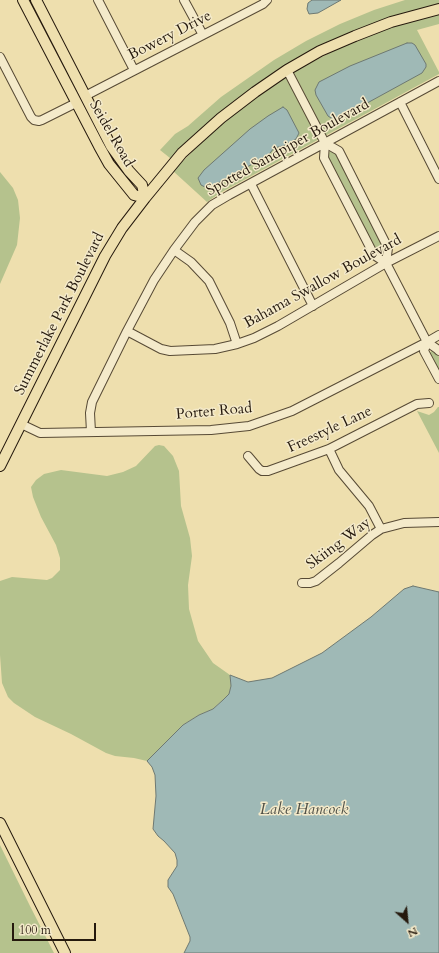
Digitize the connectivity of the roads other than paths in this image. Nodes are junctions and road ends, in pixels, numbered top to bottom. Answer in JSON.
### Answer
{"nodes":[{"id":1,"x":23,"y":0,"type":"edge"},
{"id":2,"x":36,"y":0,"type":"edge"},
{"id":3,"x":98,"y":0,"type":"edge"},
{"id":4,"x":184,"y":0,"type":"edge"},
{"id":5,"x":266,"y":0,"type":"edge"},
{"id":6,"x":439,"y":9,"type":"edge"},
{"id":7,"x":202,"y":35,"type":"junction"},
{"id":8,"x":0,"y":57,"type":"edge"},
{"id":9,"x":134,"y":70,"type":"junction"},
{"id":10,"x":287,"y":70,"type":"junction"},
{"id":11,"x":439,"y":81,"type":"edge"},
{"id":12,"x":85,"y":96,"type":"junction"},
{"id":13,"x":76,"y":102,"type":"junction"},
{"id":14,"x":400,"y":102,"type":"junction"},
{"id":15,"x":325,"y":144,"type":"junction"},
{"id":16,"x":439,"y":179,"type":"edge"},
{"id":17,"x":251,"y":184,"type":"junction"},
{"id":18,"x":145,"y":198,"type":"junction"},
{"id":19,"x":439,"y":236,"type":"edge"},
{"id":20,"x":174,"y":250,"type":"junction"},
{"id":21,"x":386,"y":263,"type":"junction"},
{"id":22,"x":313,"y":306,"type":"junction"},
{"id":23,"x":127,"y":332,"type":"junction"},
{"id":24,"x":439,"y":335,"type":"edge"},
{"id":25,"x":427,"y":342,"type":"junction"},
{"id":26,"x":237,"y":344,"type":"junction"},
{"id":27,"x":439,"y":351,"type":"edge"},
{"id":28,"x":439,"y":378,"type":"edge"},
{"id":29,"x":429,"y":403,"type":"dead end"},
{"id":30,"x":20,"y":424,"type":"junction"},
{"id":31,"x":91,"y":432,"type":"junction"},
{"id":32,"x":330,"y":449,"type":"junction"},
{"id":33,"x":248,"y":456,"type":"dead end"},
{"id":34,"x":0,"y":466,"type":"edge"},
{"id":35,"x":439,"y":522,"type":"edge"},
{"id":36,"x":381,"y":529,"type":"junction"},
{"id":37,"x":302,"y":583,"type":"dead end"},
{"id":38,"x":0,"y":823,"type":"edge"},
{"id":39,"x":64,"y":953,"type":"edge"}],
"edges":[{"from":1,"to":13,"type":"main road","name":"Seidel Road"},
{"from":2,"to":12,"type":"main road","name":"Seidel Road"},
{"from":3,"to":9,"type":"street"},
{"from":4,"to":7,"type":"street"},
{"from":5,"to":7,"type":"street","name":"Bowery Drive"},
{"from":6,"to":10,"type":"main road","name":"Summerlake Park Boulevard"},
{"from":7,"to":9,"type":"street","name":"Bowery Drive"},
{"from":8,"to":13,"type":"street"},
{"from":9,"to":12,"type":"street","name":"Bowery Drive"},
{"from":10,"to":15,"type":"street"},
{"from":10,"to":18,"type":"main road","name":"Summerlake Park Boulevard"},
{"from":11,"to":14,"type":"street","name":"Spotted Sandpiper Boulevard"},
{"from":12,"to":18,"type":"main road","name":"Seidel Road"},
{"from":13,"to":18,"type":"main road","name":"Seidel Road"},
{"from":14,"to":15,"type":"street","name":"Spotted Sandpiper Boulevard"},
{"from":14,"to":16,"type":"street"},
{"from":15,"to":17,"type":"street","name":"Spotted Sandpiper Boulevard"},
{"from":15,"to":21,"type":"street"},
{"from":15,"to":21,"type":"street"},
{"from":17,"to":20,"type":"street","name":"Spotted Sandpiper Boulevard"},
{"from":17,"to":22,"type":"street"},
{"from":18,"to":30,"type":"main road","name":"Summerlake Park Boulevard"},
{"from":19,"to":21,"type":"street","name":"Bahama Swallow Boulevard"},
{"from":20,"to":23,"type":"street","name":"Spotted Sandpiper Boulevard"},
{"from":20,"to":26,"type":"street"},
{"from":21,"to":22,"type":"street","name":"Bahama Swallow Boulevard"},
{"from":21,"to":25,"type":"street"},
{"from":22,"to":26,"type":"street","name":"Bahama Swallow Boulevard"},
{"from":23,"to":26,"type":"street","name":"Bahama Swallow Boulevard"},
{"from":23,"to":31,"type":"street","name":"Spotted Sandpiper Boulevard"},
{"from":24,"to":25,"type":"street","name":"Porter Road"},
{"from":25,"to":27,"type":"street"},
{"from":25,"to":28,"type":"street"},
{"from":25,"to":31,"type":"street","name":"Porter Road"},
{"from":29,"to":32,"type":"street","name":"Freestyle Lane"},
{"from":30,"to":31,"type":"street","name":"Porter Road"},
{"from":30,"to":34,"type":"main road","name":"Summerlake Park Boulevard"},
{"from":32,"to":33,"type":"street","name":"Freestyle Lane"},
{"from":32,"to":36,"type":"street"},
{"from":35,"to":36,"type":"street","name":"Skiing Way"},
{"from":36,"to":37,"type":"street","name":"Skiing Way"},
{"from":38,"to":39,"type":"main road"}]}
